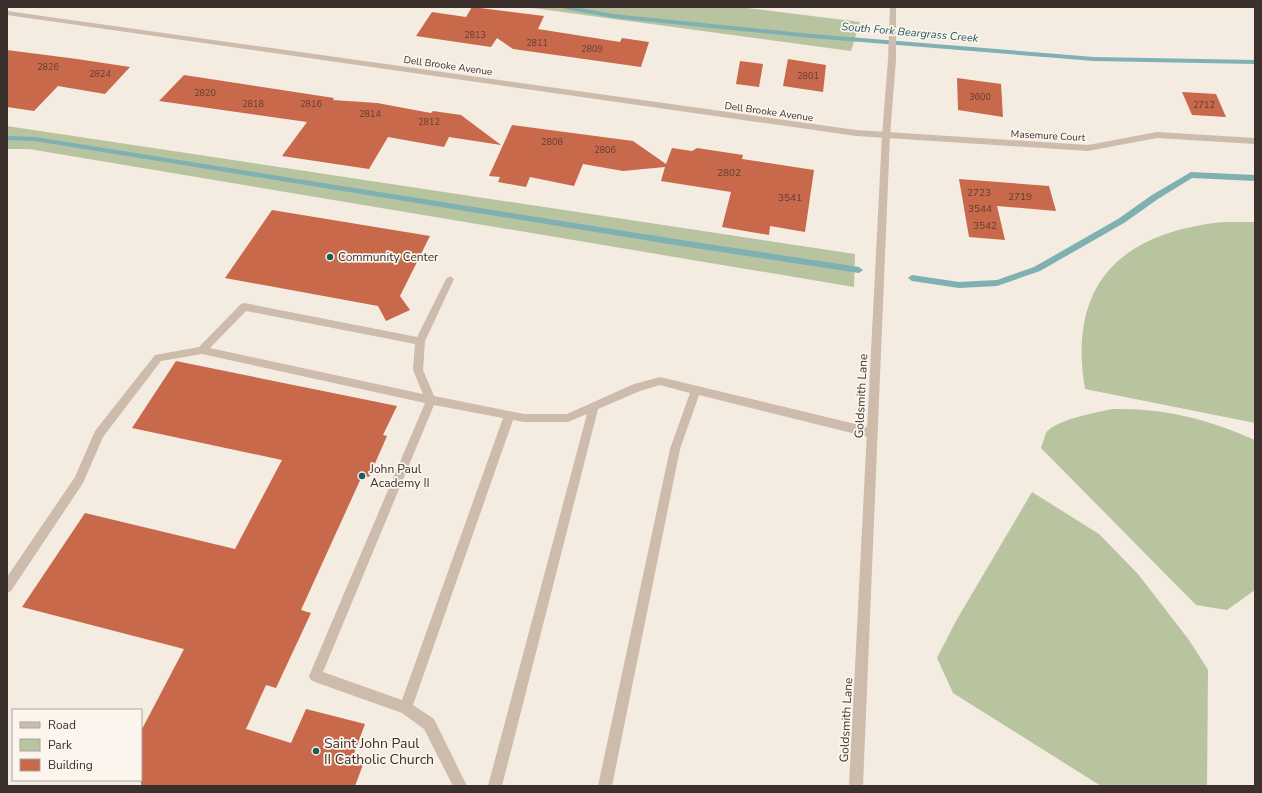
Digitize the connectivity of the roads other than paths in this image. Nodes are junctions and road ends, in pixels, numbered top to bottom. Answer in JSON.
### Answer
{"nodes":[{"id":1,"x":893,"y":7,"type":"edge"},
{"id":2,"x":7,"y":13,"type":"edge"},
{"id":3,"x":886,"y":135,"type":"junction"},
{"id":4,"x":1255,"y":141,"type":"edge"},
{"id":5,"x":450,"y":279,"type":"dead end"},
{"id":6,"x":420,"y":340,"type":"junction"},
{"id":7,"x":202,"y":350,"type":"junction"},
{"id":8,"x":696,"y":390,"type":"junction"},
{"id":9,"x":431,"y":400,"type":"junction"},
{"id":10,"x":594,"y":406,"type":"junction"},
{"id":11,"x":509,"y":416,"type":"junction"},
{"id":12,"x":872,"y":433,"type":"junction"},
{"id":13,"x":7,"y":587,"type":"edge"},
{"id":14,"x":406,"y":708,"type":"junction"},
{"id":15,"x":460,"y":786,"type":"edge"},
{"id":16,"x":495,"y":786,"type":"edge"},
{"id":17,"x":605,"y":786,"type":"edge"},
{"id":18,"x":856,"y":786,"type":"edge"}],
"edges":[{"from":1,"to":3,"type":"street","name":"Goldsmith Lane"},
{"from":2,"to":3,"type":"street","name":"Dell Brooke Avenue"},
{"from":3,"to":4,"type":"street","name":"Masemure Court"},
{"from":3,"to":12,"type":"street","name":"Goldsmith Lane"},
{"from":5,"to":6,"type":"street"},
{"from":6,"to":7,"type":"street"},
{"from":6,"to":9,"type":"street"},
{"from":7,"to":9,"type":"street"},
{"from":7,"to":13,"type":"street"},
{"from":8,"to":10,"type":"street"},
{"from":8,"to":12,"type":"street"},
{"from":8,"to":17,"type":"street"},
{"from":9,"to":11,"type":"street"},
{"from":9,"to":14,"type":"street"},
{"from":10,"to":11,"type":"street"},
{"from":10,"to":16,"type":"street"},
{"from":11,"to":14,"type":"street"},
{"from":12,"to":18,"type":"street","name":"Goldsmith Lane"},
{"from":14,"to":15,"type":"street"}]}
